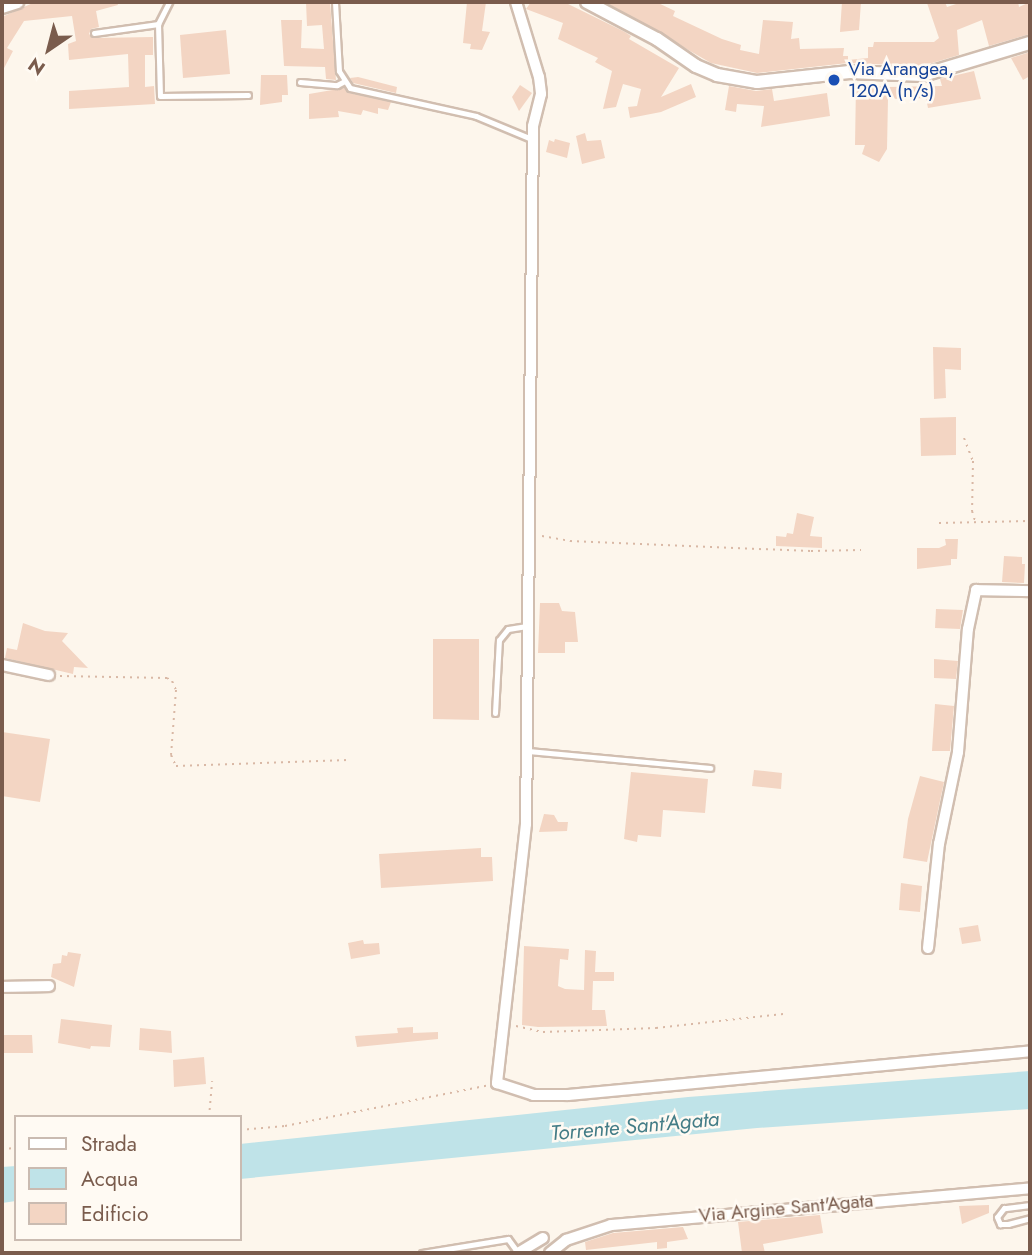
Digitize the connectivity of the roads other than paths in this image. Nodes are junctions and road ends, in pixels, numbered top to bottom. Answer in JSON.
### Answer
{"nodes":[{"id":1,"x":17,"y":2,"type":"edge"},
{"id":2,"x":169,"y":2,"type":"edge"},
{"id":3,"x":335,"y":2,"type":"edge"},
{"id":4,"x":516,"y":2,"type":"edge"},
{"id":5,"x":587,"y":2,"type":"edge"},
{"id":6,"x":2,"y":7,"type":"edge"},
{"id":7,"x":158,"y":24,"type":"junction"},
{"id":8,"x":94,"y":33,"type":"dead end"},
{"id":9,"x":1030,"y":43,"type":"edge"},
{"id":10,"x":300,"y":82,"type":"dead end"},
{"id":11,"x":343,"y":82,"type":"junction"},
{"id":12,"x":248,"y":95,"type":"dead end"},
{"id":13,"x":534,"y":140,"type":"junction"},
{"id":14,"x":1030,"y":592,"type":"edge"},
{"id":15,"x":527,"y":626,"type":"junction"},
{"id":16,"x":2,"y":665,"type":"edge"},
{"id":17,"x":49,"y":675,"type":"road end"},
{"id":18,"x":495,"y":713,"type":"dead end"},
{"id":19,"x":528,"y":751,"type":"junction"},
{"id":20,"x":710,"y":768,"type":"dead end"},
{"id":21,"x":928,"y":948,"type":"dead end"},
{"id":22,"x":49,"y":986,"type":"dead end"},
{"id":23,"x":2,"y":987,"type":"edge"},
{"id":24,"x":1030,"y":1051,"type":"edge"},
{"id":25,"x":1030,"y":1188,"type":"edge"},
{"id":26,"x":1030,"y":1205,"type":"edge"},
{"id":27,"x":1030,"y":1218,"type":"edge"},
{"id":28,"x":543,"y":1238,"type":"dead end"},
{"id":29,"x":422,"y":1253,"type":"edge"},
{"id":30,"x":518,"y":1253,"type":"edge"},
{"id":31,"x":550,"y":1253,"type":"edge"}],
"edges":[{"from":1,"to":6,"type":"street"},
{"from":2,"to":7,"type":"lane"},
{"from":3,"to":11,"type":"lane"},
{"from":4,"to":13,"type":"street"},
{"from":5,"to":9,"type":"street"},
{"from":7,"to":8,"type":"lane"},
{"from":7,"to":12,"type":"lane"},
{"from":10,"to":11,"type":"lane"},
{"from":11,"to":13,"type":"lane"},
{"from":13,"to":15,"type":"street"},
{"from":14,"to":21,"type":"street"},
{"from":15,"to":18,"type":"lane"},
{"from":15,"to":19,"type":"street"},
{"from":16,"to":17,"type":"street"},
{"from":19,"to":20,"type":"lane"},
{"from":19,"to":24,"type":"street"},
{"from":22,"to":23,"type":"street"},
{"from":25,"to":31,"type":"street","name":"Via Argine Sant'Agata"},
{"from":26,"to":27,"type":"lane"},
{"from":28,"to":30,"type":"street"},
{"from":29,"to":30,"type":"lane"}]}
